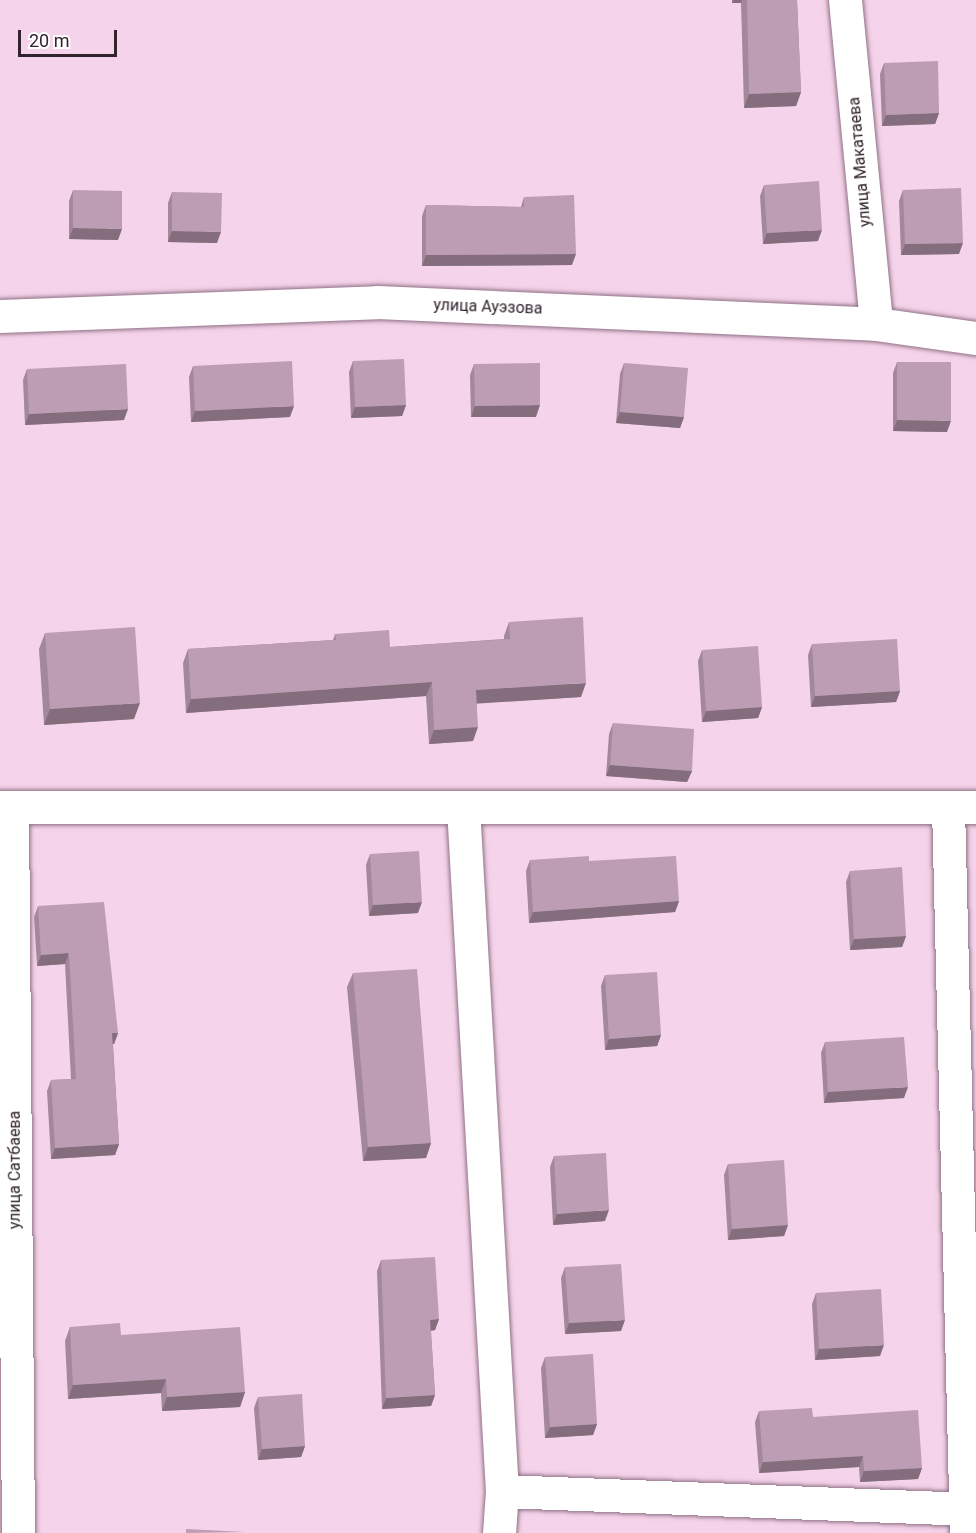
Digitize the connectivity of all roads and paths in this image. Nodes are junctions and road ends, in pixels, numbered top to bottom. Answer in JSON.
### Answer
{"nodes":[{"id":1,"x":845,"y":0,"type":"edge"},
{"id":2,"x":0,"y":316,"type":"edge"},
{"id":3,"x":876,"y":324,"type":"junction"},
{"id":4,"x":976,"y":338,"type":"edge"},
{"id":5,"x":6,"y":807,"type":"edge"},
{"id":6,"x":463,"y":807,"type":"junction"},
{"id":7,"x":962,"y":807,"type":"edge"},
{"id":8,"x":502,"y":1491,"type":"junction"},
{"id":9,"x":969,"y":1517,"type":"edge"},
{"id":10,"x":18,"y":1533,"type":"edge"},
{"id":11,"x":499,"y":1533,"type":"edge"}],
"edges":[{"from":1,"to":3,"type":"street","name":"улица Макатаева"},
{"from":2,"to":3,"type":"street","name":"улица Ауэзова"},
{"from":3,"to":4,"type":"street","name":"улица Ауэзова"},
{"from":5,"to":6,"type":"street"},
{"from":5,"to":10,"type":"street","name":"улица Сатбаева"},
{"from":6,"to":7,"type":"street"},
{"from":6,"to":8,"type":"street"},
{"from":7,"to":9,"type":"street"},
{"from":8,"to":9,"type":"street"},
{"from":8,"to":11,"type":"street"}]}
